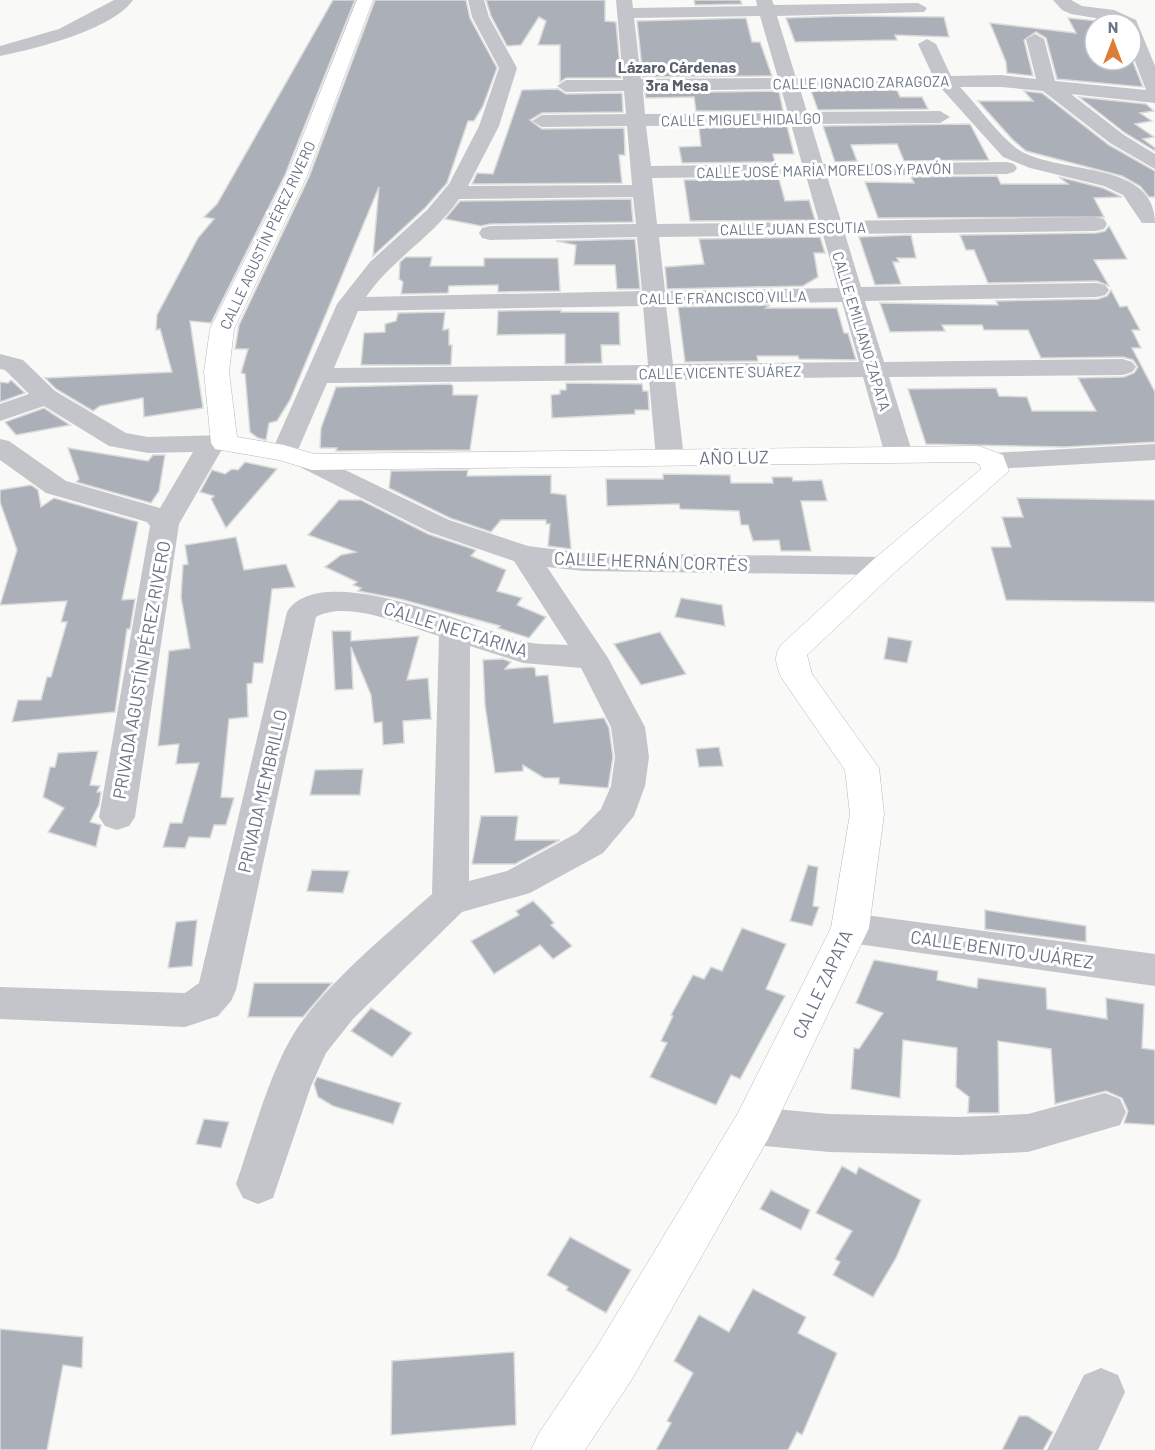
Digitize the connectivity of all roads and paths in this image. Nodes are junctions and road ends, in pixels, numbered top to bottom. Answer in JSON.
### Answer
{"nodes":[{"id":1,"x":125,"y":0,"type":"edge"},
{"id":2,"x":365,"y":0,"type":"edge"},
{"id":3,"x":476,"y":0,"type":"edge"},
{"id":4,"x":1061,"y":0,"type":"edge"},
{"id":5,"x":765,"y":6,"type":"edge"},
{"id":6,"x":625,"y":7,"type":"edge"},
{"id":7,"x":918,"y":8,"type":"dead end"},
{"id":8,"x":1090,"y":12,"type":"edge"},
{"id":9,"x":1035,"y":39,"type":"dead end"},
{"id":10,"x":927,"y":44,"type":"dead end"},
{"id":11,"x":0,"y":51,"type":"edge"},
{"id":12,"x":1143,"y":59,"type":"edge"},
{"id":13,"x":945,"y":82,"type":"junction"},
{"id":14,"x":788,"y":83,"type":"junction"},
{"id":15,"x":632,"y":85,"type":"junction"},
{"id":16,"x":1047,"y":85,"type":"junction"},
{"id":17,"x":566,"y":86,"type":"dead end"},
{"id":18,"x":1155,"y":90,"type":"edge"},
{"id":19,"x":1155,"y":97,"type":"edge"},
{"id":20,"x":939,"y":117,"type":"dead end"},
{"id":21,"x":799,"y":119,"type":"junction"},
{"id":22,"x":636,"y":120,"type":"junction"},
{"id":23,"x":542,"y":121,"type":"dead end"},
{"id":24,"x":1155,"y":163,"type":"edge"},
{"id":25,"x":1006,"y":168,"type":"dead end"},
{"id":26,"x":814,"y":170,"type":"junction"},
{"id":27,"x":642,"y":181,"type":"junction"},
{"id":28,"x":455,"y":193,"type":"junction"},
{"id":29,"x":1150,"y":218,"type":"dead end"},
{"id":30,"x":1096,"y":224,"type":"dead end"},
{"id":31,"x":831,"y":228,"type":"junction"},
{"id":32,"x":647,"y":230,"type":"junction"},
{"id":33,"x":490,"y":232,"type":"dead end"},
{"id":34,"x":1097,"y":290,"type":"dead end"},
{"id":35,"x":851,"y":294,"type":"junction"},
{"id":36,"x":654,"y":298,"type":"junction"},
{"id":37,"x":349,"y":304,"type":"junction"},
{"id":38,"x":0,"y":361,"type":"edge"},
{"id":39,"x":1123,"y":367,"type":"dead end"},
{"id":40,"x":874,"y":370,"type":"junction"},
{"id":41,"x":661,"y":372,"type":"junction"},
{"id":42,"x":316,"y":376,"type":"junction"},
{"id":43,"x":46,"y":396,"type":"junction"},
{"id":44,"x":0,"y":413,"type":"edge"},
{"id":45,"x":218,"y":443,"type":"junction"},
{"id":46,"x":0,"y":448,"type":"edge"},
{"id":47,"x":1155,"y":452,"type":"edge"},
{"id":48,"x":284,"y":453,"type":"junction"},
{"id":49,"x":899,"y":455,"type":"junction"},
{"id":50,"x":670,"y":458,"type":"junction"},
{"id":51,"x":993,"y":461,"type":"junction"},
{"id":52,"x":312,"y":462,"type":"junction"},
{"id":53,"x":165,"y":524,"type":"junction"},
{"id":54,"x":524,"y":555,"type":"junction"},
{"id":55,"x":884,"y":566,"type":"junction"},
{"id":56,"x":320,"y":603,"type":"joint"},
{"id":57,"x":455,"y":630,"type":"junction"},
{"id":58,"x":592,"y":658,"type":"junction"},
{"id":59,"x":117,"y":817,"type":"dead end"},
{"id":60,"x":450,"y":900,"type":"junction"},
{"id":61,"x":850,"y":928,"type":"junction"},
{"id":62,"x":1155,"y":970,"type":"edge"},
{"id":63,"x":0,"y":1003,"type":"edge"},
{"id":64,"x":1105,"y":1112,"type":"dead end"},
{"id":65,"x":753,"y":1126,"type":"junction"},
{"id":66,"x":258,"y":1184,"type":"dead end"},
{"id":67,"x":1101,"y":1392,"type":"dead end"},
{"id":68,"x":556,"y":1450,"type":"edge"},
{"id":69,"x":1072,"y":1450,"type":"edge"}],
"edges":[{"from":1,"to":11,"type":"street"},
{"from":2,"to":45,"type":"main road","name":"CALLE AGUSTÍN PÉREZ RIVERO"},
{"from":3,"to":28,"type":"street"},
{"from":4,"to":8,"type":"street"},
{"from":5,"to":6,"type":"street"},
{"from":5,"to":7,"type":"street"},
{"from":5,"to":14,"type":"street","name":"CALLE EMILIANO ZAPATA"},
{"from":6,"to":15,"type":"street"},
{"from":9,"to":16,"type":"street"},
{"from":10,"to":13,"type":"street"},
{"from":12,"to":18,"type":"street"},
{"from":13,"to":14,"type":"street","name":"CALLE IGNACIO ZARAGOZA"},
{"from":13,"to":16,"type":"street","name":"CALLE IGNACIO ZARAGOZA"},
{"from":13,"to":29,"type":"street"},
{"from":14,"to":15,"type":"street","name":"CALLE IGNACIO ZARAGOZA"},
{"from":14,"to":21,"type":"street","name":"CALLE EMILIANO ZAPATA"},
{"from":15,"to":17,"type":"street","name":"CALLE IGNACIO ZARAGOZA"},
{"from":15,"to":22,"type":"street"},
{"from":16,"to":19,"type":"street","name":"CALLE IGNACIO ZARAGOZA"},
{"from":16,"to":24,"type":"street"},
{"from":20,"to":21,"type":"street","name":"CALLE MIGUEL HIDALGO"},
{"from":21,"to":22,"type":"street","name":"CALLE MIGUEL HIDALGO"},
{"from":21,"to":26,"type":"street","name":"CALLE EMILIANO ZAPATA"},
{"from":22,"to":23,"type":"street","name":"CALLE MIGUEL HIDALGO"},
{"from":22,"to":27,"type":"street"},
{"from":25,"to":26,"type":"street","name":"CALLE JOSÉ MARÍA MORELOS Y PAVÓN"},
{"from":26,"to":27,"type":"street","name":"CALLE JOSÉ MARÍA MORELOS Y PAVÓN"},
{"from":26,"to":31,"type":"street","name":"CALLE EMILIANO ZAPATA"},
{"from":27,"to":28,"type":"street","name":"CALLE JOSÉ MARÍA MORELOS Y PAVÓN"},
{"from":27,"to":32,"type":"street"},
{"from":28,"to":37,"type":"street"},
{"from":30,"to":31,"type":"street","name":"CALLE JUAN ESCUTIA"},
{"from":31,"to":32,"type":"street","name":"CALLE JUAN ESCUTIA"},
{"from":31,"to":35,"type":"street","name":"CALLE EMILIANO ZAPATA"},
{"from":32,"to":33,"type":"street","name":"CALLE JUAN ESCUTIA"},
{"from":32,"to":36,"type":"street"},
{"from":34,"to":35,"type":"street","name":"CALLE FRANCISCO VILLA"},
{"from":35,"to":36,"type":"street","name":"CALLE FRANCISCO VILLA"},
{"from":35,"to":40,"type":"street","name":"CALLE EMILIANO ZAPATA"},
{"from":36,"to":37,"type":"street","name":"CALLE FRANCISCO VILLA"},
{"from":36,"to":41,"type":"street"},
{"from":37,"to":42,"type":"street"},
{"from":38,"to":43,"type":"street"},
{"from":39,"to":40,"type":"street","name":"CALLE VICENTE SUÁREZ"},
{"from":40,"to":41,"type":"street","name":"CALLE VICENTE SUÁREZ"},
{"from":40,"to":49,"type":"street","name":"CALLE EMILIANO ZAPATA"},
{"from":41,"to":42,"type":"street","name":"CALLE VICENTE SUÁREZ"},
{"from":41,"to":50,"type":"street"},
{"from":42,"to":48,"type":"street"},
{"from":43,"to":44,"type":"street"},
{"from":43,"to":45,"type":"street"},
{"from":45,"to":48,"type":"main road","name":"CALLE HERNÁN CORTÉS"},
{"from":45,"to":53,"type":"street"},
{"from":46,"to":53,"type":"street"},
{"from":47,"to":51,"type":"street","name":"AÑO LUZ"},
{"from":48,"to":52,"type":"main road","name":"CALLE HERNÁN CORTÉS"},
{"from":49,"to":50,"type":"main road","name":"AÑO LUZ"},
{"from":49,"to":51,"type":"main road","name":"AÑO LUZ"},
{"from":50,"to":52,"type":"main road","name":"AÑO LUZ"},
{"from":51,"to":55,"type":"main road","name":"CALLE ZAPATA"},
{"from":52,"to":54,"type":"street","name":"CALLE HERNÁN CORTÉS"},
{"from":53,"to":59,"type":"street","name":"PRIVADA AGUSTÍN PÉREZ RIVERO"},
{"from":54,"to":55,"type":"street","name":"CALLE HERNÁN CORTÉS"},
{"from":54,"to":58,"type":"street"},
{"from":55,"to":61,"type":"main road","name":"CALLE ZAPATA"},
{"from":56,"to":57,"type":"street","name":"CALLE NECTARINA"},
{"from":56,"to":63,"type":"street","name":"PRIVADA MEMBRILLO"},
{"from":57,"to":58,"type":"street","name":"CALLE NECTARINA"},
{"from":57,"to":60,"type":"street"},
{"from":58,"to":60,"type":"street"},
{"from":60,"to":66,"type":"street"},
{"from":61,"to":62,"type":"street","name":"CALLE BENITO JUÁREZ"},
{"from":61,"to":65,"type":"main road","name":"CALLE ZAPATA"},
{"from":64,"to":65,"type":"street"},
{"from":65,"to":68,"type":"main road","name":"CALLE ZAPATA"},
{"from":67,"to":69,"type":"street"}]}
